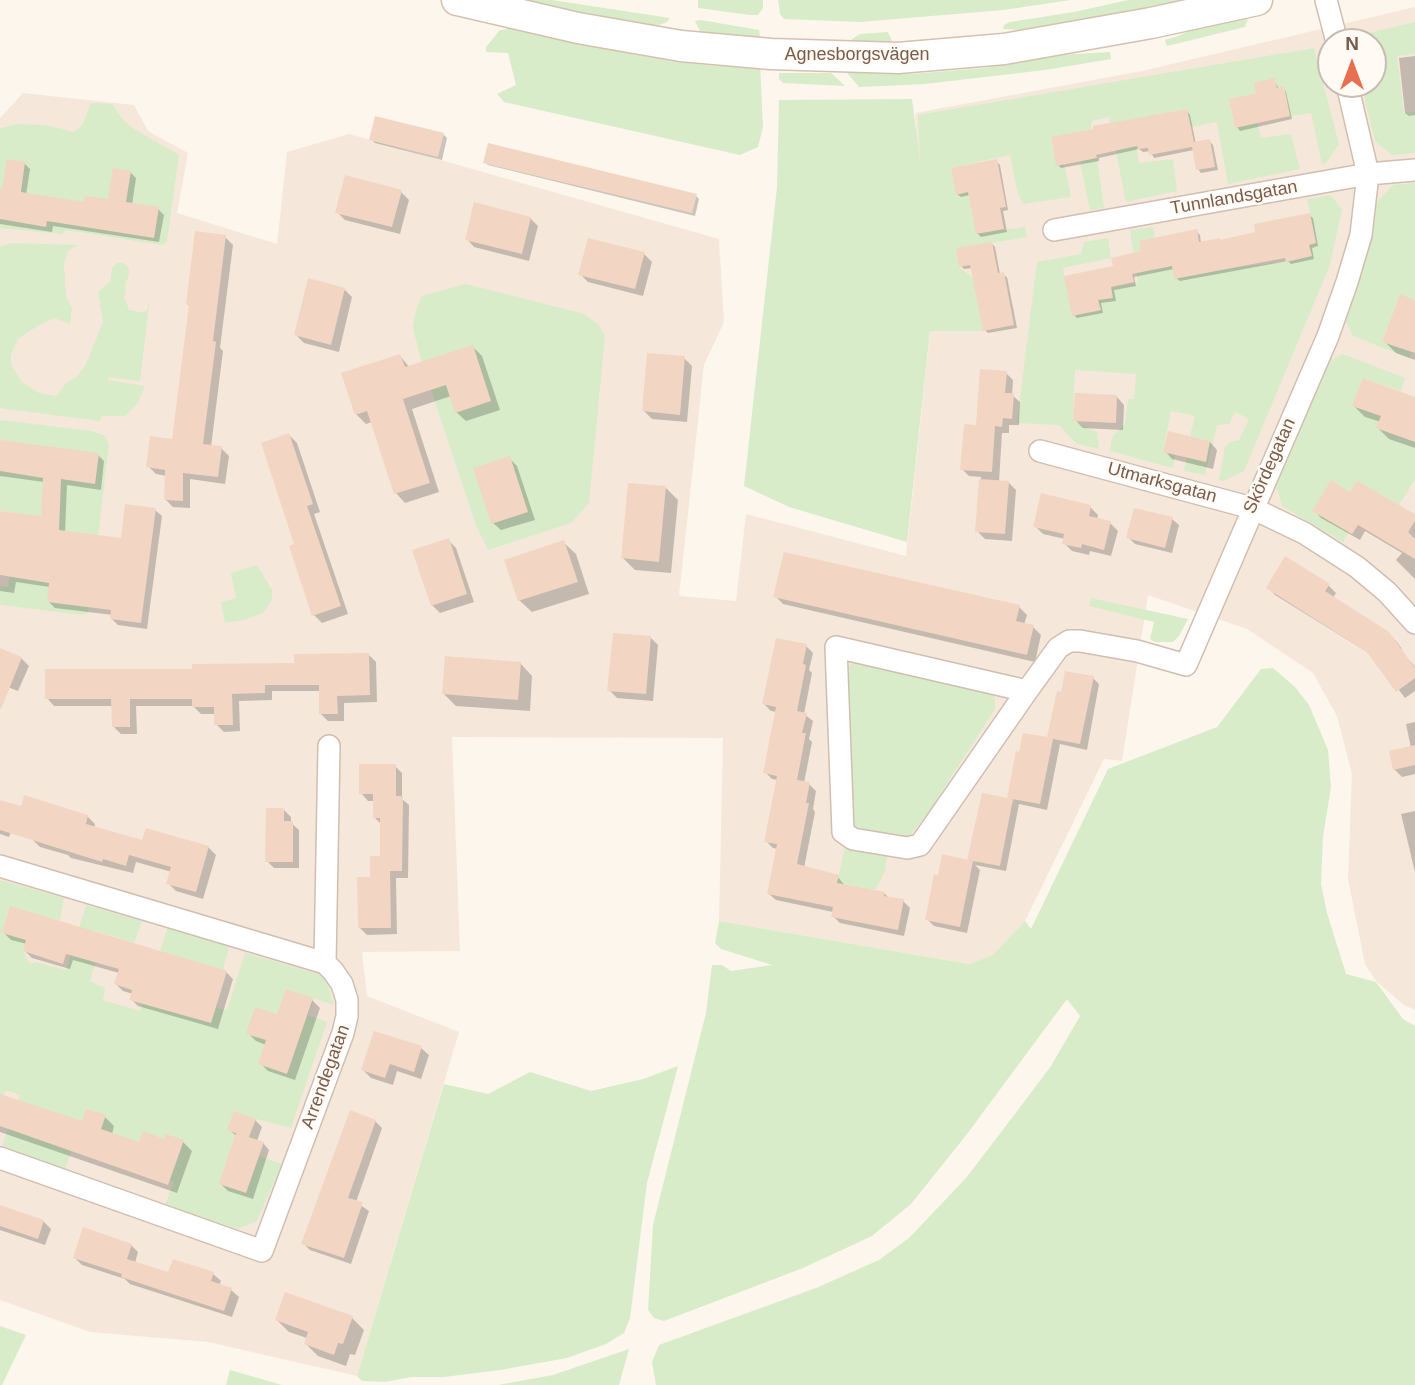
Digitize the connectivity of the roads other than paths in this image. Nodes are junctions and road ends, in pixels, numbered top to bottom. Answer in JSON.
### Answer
{"nodes":[{"id":1,"x":457,"y":0,"type":"edge"},
{"id":2,"x":1257,"y":0,"type":"edge"},
{"id":3,"x":1326,"y":0,"type":"edge"},
{"id":4,"x":1333,"y":28,"type":"edge"},
{"id":5,"x":1350,"y":98,"type":"edge"},
{"id":6,"x":1415,"y":170,"type":"edge"},
{"id":7,"x":1368,"y":174,"type":"junction"},
{"id":8,"x":1054,"y":230,"type":"dead end"},
{"id":9,"x":1040,"y":451,"type":"dead end"},
{"id":10,"x":1252,"y":508,"type":"junction"},
{"id":11,"x":1415,"y":623,"type":"edge"},
{"id":12,"x":1027,"y":691,"type":"junction"},
{"id":13,"x":329,"y":746,"type":"dead end"},
{"id":14,"x":0,"y":866,"type":"edge"},
{"id":15,"x":325,"y":963,"type":"junction"},
{"id":16,"x":0,"y":1158,"type":"edge"}],
"edges":[{"from":1,"to":2,"type":"street","name":"Agnesborgsvägen"},
{"from":3,"to":4,"type":"street"},
{"from":5,"to":7,"type":"street","name":"Skördegatan"},
{"from":6,"to":7,"type":"street","name":"Tunnlandsgatan"},
{"from":7,"to":8,"type":"street","name":"Tunnlandsgatan"},
{"from":7,"to":10,"type":"street","name":"Skördegatan"},
{"from":9,"to":10,"type":"street","name":"Utmarksgatan"},
{"from":10,"to":11,"type":"street","name":"Utmarksgatan"},
{"from":10,"to":12,"type":"street","name":"Skördegatan"},
{"from":12,"to":12,"type":"street"},
{"from":13,"to":15,"type":"street"},
{"from":14,"to":15,"type":"street"},
{"from":15,"to":16,"type":"street","name":"Arrendegatan"}]}
